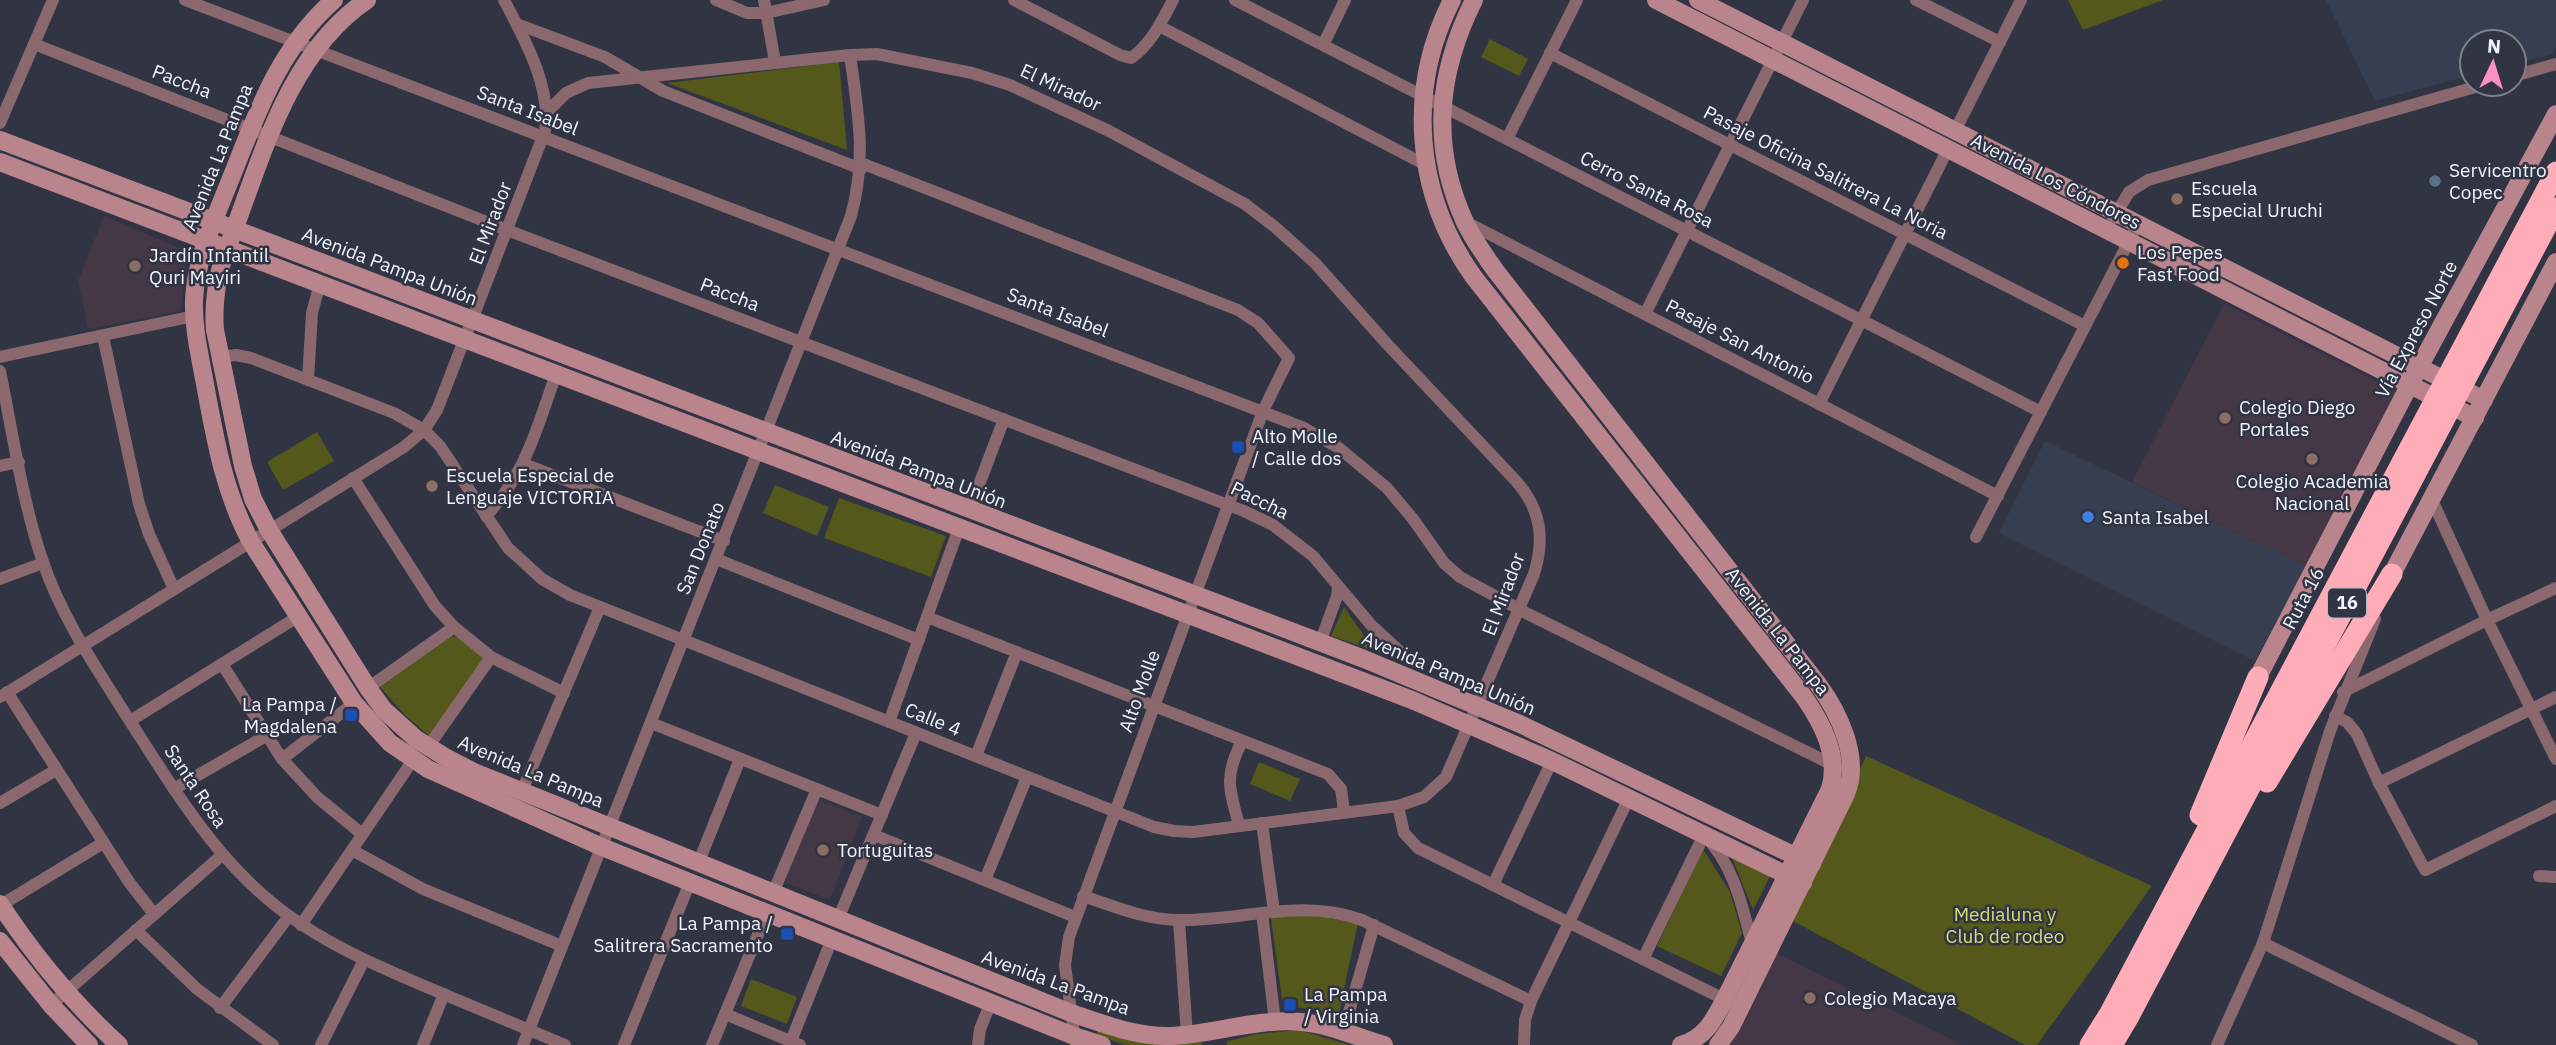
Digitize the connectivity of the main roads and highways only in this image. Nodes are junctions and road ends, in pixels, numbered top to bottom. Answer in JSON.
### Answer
{"nodes":[{"id":1,"x":2556,"y":172,"type":"edge"},
{"id":2,"x":2556,"y":208,"type":"edge"},
{"id":3,"x":2392,"y":574,"type":"road end"},
{"id":4,"x":2258,"y":677,"type":"road end"},
{"id":5,"x":2167,"y":902,"type":"junction"},
{"id":6,"x":2139,"y":997,"type":"junction"},
{"id":7,"x":2090,"y":1045,"type":"edge"},
{"id":8,"x":2112,"y":1045,"type":"edge"}],
"edges":[{"from":1,"to":5,"type":"highway","name":"Ruta 16","number":"16"},
{"from":2,"to":6,"type":"highway","number":"16"},
{"from":3,"to":6,"type":"highway"},
{"from":4,"to":5,"type":"highway"},
{"from":5,"to":7,"type":"highway","name":"Ruta 16","number":"16"},
{"from":6,"to":8,"type":"highway","number":"16"}]}
